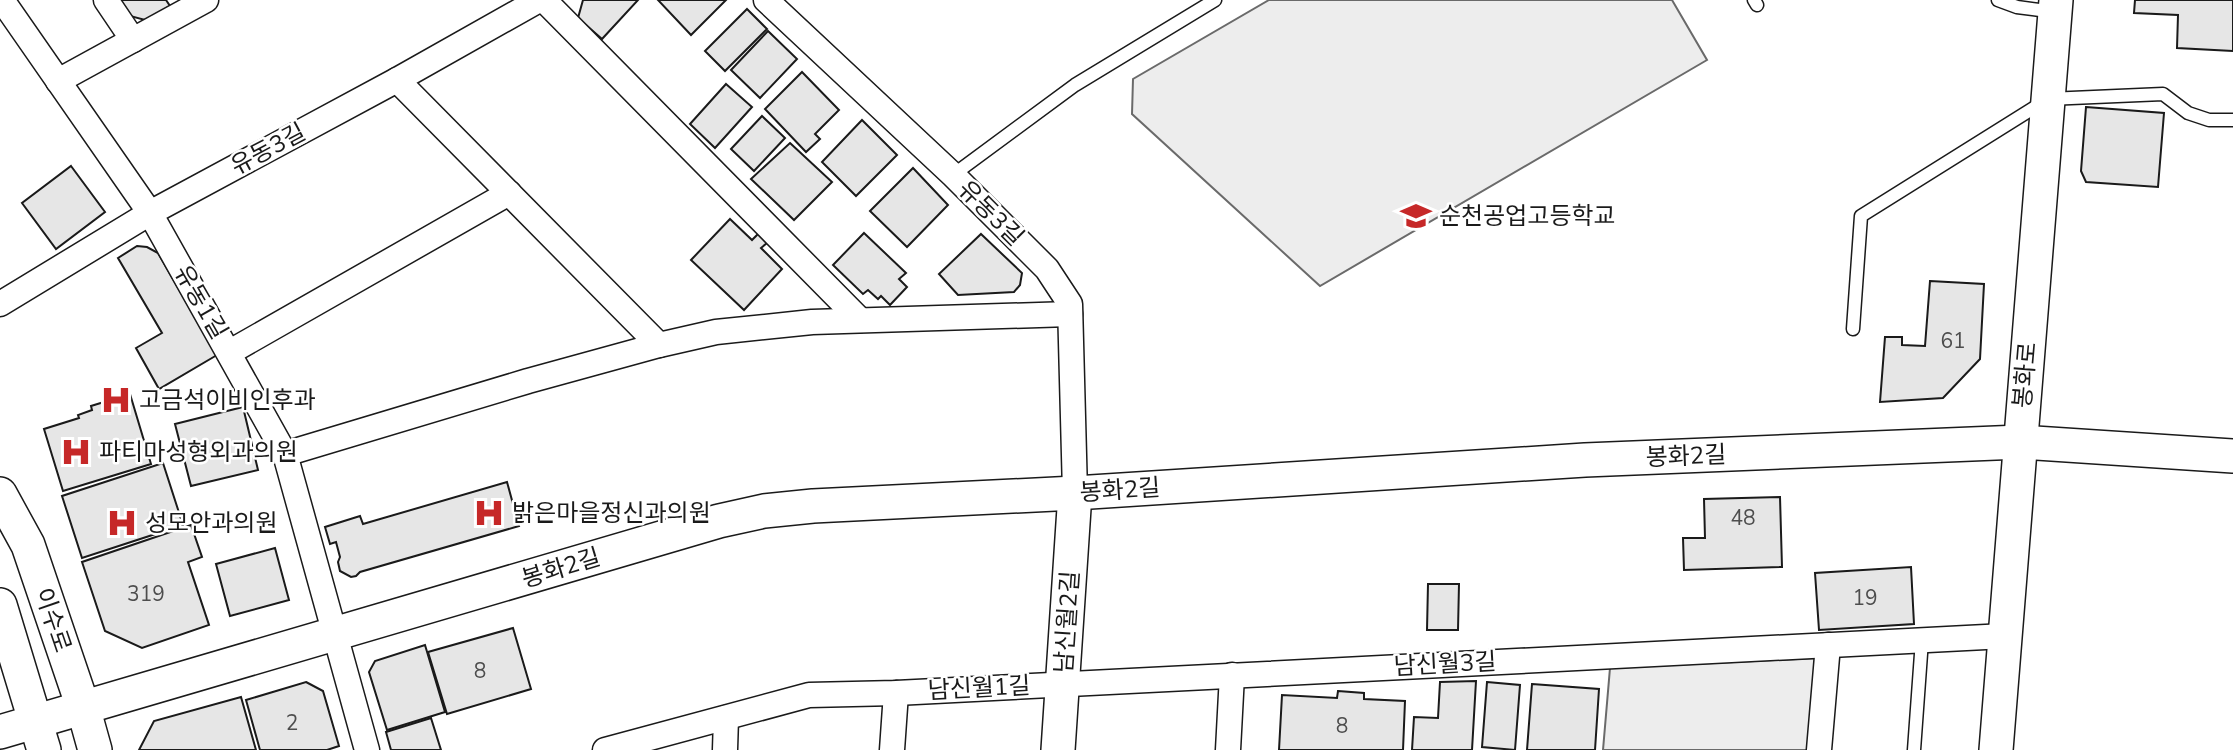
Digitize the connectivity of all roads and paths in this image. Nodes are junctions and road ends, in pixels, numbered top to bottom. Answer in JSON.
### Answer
{"nodes":[{"id":1,"x":2,"y":0,"type":"edge"},
{"id":2,"x":106,"y":0,"type":"edge"},
{"id":3,"x":206,"y":0,"type":"edge"},
{"id":4,"x":542,"y":0,"type":"edge"},
{"id":5,"x":766,"y":0,"type":"edge"},
{"id":6,"x":1215,"y":0,"type":"edge"},
{"id":7,"x":1998,"y":0,"type":"edge"},
{"id":8,"x":2056,"y":6,"type":"edge"},
{"id":9,"x":133,"y":40,"type":"junction"},
{"id":10,"x":397,"y":80,"type":"junction"},
{"id":11,"x":58,"y":81,"type":"junction"},
{"id":12,"x":2048,"y":99,"type":"junction"},
{"id":13,"x":2233,"y":120,"type":"edge"},
{"id":14,"x":953,"y":175,"type":"junction"},
{"id":15,"x":509,"y":193,"type":"junction"},
{"id":16,"x":150,"y":213,"type":"junction"},
{"id":17,"x":0,"y":304,"type":"edge"},
{"id":18,"x":1070,"y":314,"type":"junction"},
{"id":19,"x":860,"y":320,"type":"junction"},
{"id":20,"x":1853,"y":330,"type":"dead end"},
{"id":21,"x":659,"y":345,"type":"junction"},
{"id":22,"x":229,"y":352,"type":"junction"},
{"id":23,"x":2020,"y":442,"type":"junction"},
{"id":24,"x":285,"y":454,"type":"junction"},
{"id":25,"x":2233,"y":456,"type":"edge"},
{"id":26,"x":1075,"y":493,"type":"junction"},
{"id":27,"x":0,"y":494,"type":"edge"},
{"id":28,"x":0,"y":605,"type":"edge"},
{"id":29,"x":335,"y":635,"type":"junction"},
{"id":30,"x":2005,"y":636,"type":"junction"},
{"id":31,"x":1922,"y":640,"type":"junction"},
{"id":32,"x":1828,"y":645,"type":"junction"},
{"id":33,"x":1232,"y":675,"type":"junction"},
{"id":34,"x":1062,"y":683,"type":"junction"},
{"id":35,"x":896,"y":693,"type":"junction"},
{"id":36,"x":83,"y":707,"type":"junction"},
{"id":37,"x":726,"y":718,"type":"junction"},
{"id":38,"x":0,"y":732,"type":"edge"},
{"id":39,"x":39,"y":735,"type":"edge"},
{"id":40,"x":95,"y":750,"type":"edge"},
{"id":41,"x":367,"y":750,"type":"edge"},
{"id":42,"x":605,"y":750,"type":"edge"},
{"id":43,"x":724,"y":750,"type":"edge"},
{"id":44,"x":892,"y":750,"type":"edge"},
{"id":45,"x":1058,"y":750,"type":"edge"},
{"id":46,"x":1228,"y":750,"type":"edge"},
{"id":47,"x":1819,"y":750,"type":"edge"},
{"id":48,"x":1914,"y":750,"type":"edge"},
{"id":49,"x":1996,"y":750,"type":"edge"}],
"edges":[{"from":1,"to":11,"type":"street","name":"유동1길"},
{"from":2,"to":9,"type":"street"},
{"from":3,"to":9,"type":"street"},
{"from":4,"to":10,"type":"street","name":"유동3길"},
{"from":4,"to":19,"type":"street"},
{"from":5,"to":14,"type":"street","name":"유동3길"},
{"from":6,"to":14,"type":"lane"},
{"from":7,"to":8,"type":"lane"},
{"from":8,"to":12,"type":"street","name":"봉화로"},
{"from":9,"to":11,"type":"street"},
{"from":10,"to":15,"type":"street"},
{"from":10,"to":16,"type":"street","name":"유동3길"},
{"from":11,"to":16,"type":"street","name":"유동1길"},
{"from":12,"to":13,"type":"lane"},
{"from":12,"to":20,"type":"lane"},
{"from":12,"to":23,"type":"street","name":"봉화로"},
{"from":14,"to":18,"type":"street","name":"유동3길"},
{"from":15,"to":21,"type":"street"},
{"from":15,"to":22,"type":"street"},
{"from":16,"to":17,"type":"street","name":"유동3길"},
{"from":16,"to":22,"type":"street","name":"유동1길"},
{"from":18,"to":19,"type":"street"},
{"from":18,"to":26,"type":"street","name":"유동3길"},
{"from":19,"to":21,"type":"street"},
{"from":21,"to":24,"type":"street"},
{"from":22,"to":24,"type":"street","name":"유동1길"},
{"from":23,"to":25,"type":"street","name":"봉화2길"},
{"from":23,"to":26,"type":"street","name":"봉화2길"},
{"from":23,"to":30,"type":"street","name":"봉화로"},
{"from":24,"to":29,"type":"street","name":"유동1길"},
{"from":26,"to":29,"type":"street","name":"봉화2길"},
{"from":26,"to":34,"type":"street","name":"남신월2길"},
{"from":27,"to":36,"type":"street","name":"이수로"},
{"from":28,"to":39,"type":"street","name":"이수로"},
{"from":29,"to":36,"type":"street","name":"봉화2길"},
{"from":29,"to":41,"type":"street","name":"유동1길"},
{"from":30,"to":31,"type":"street","name":"남신월3길"},
{"from":30,"to":49,"type":"street","name":"봉화로"},
{"from":31,"to":32,"type":"street","name":"남신월3길"},
{"from":31,"to":48,"type":"lane"},
{"from":32,"to":33,"type":"street","name":"남신월3길"},
{"from":32,"to":47,"type":"street"},
{"from":33,"to":34,"type":"street","name":"남신월3길"},
{"from":33,"to":46,"type":"street"},
{"from":34,"to":35,"type":"street","name":"남신월1길"},
{"from":34,"to":45,"type":"street","name":"남신월2길"},
{"from":35,"to":37,"type":"street","name":"남신월1길"},
{"from":35,"to":44,"type":"street","name":"남신월1길"},
{"from":36,"to":39,"type":"street","name":"봉화2길"},
{"from":36,"to":40,"type":"street","name":"이수로"},
{"from":37,"to":42,"type":"street","name":"남신월1길"},
{"from":37,"to":43,"type":"street"},
{"from":38,"to":39,"type":"street","name":"봉화2길"}]}
